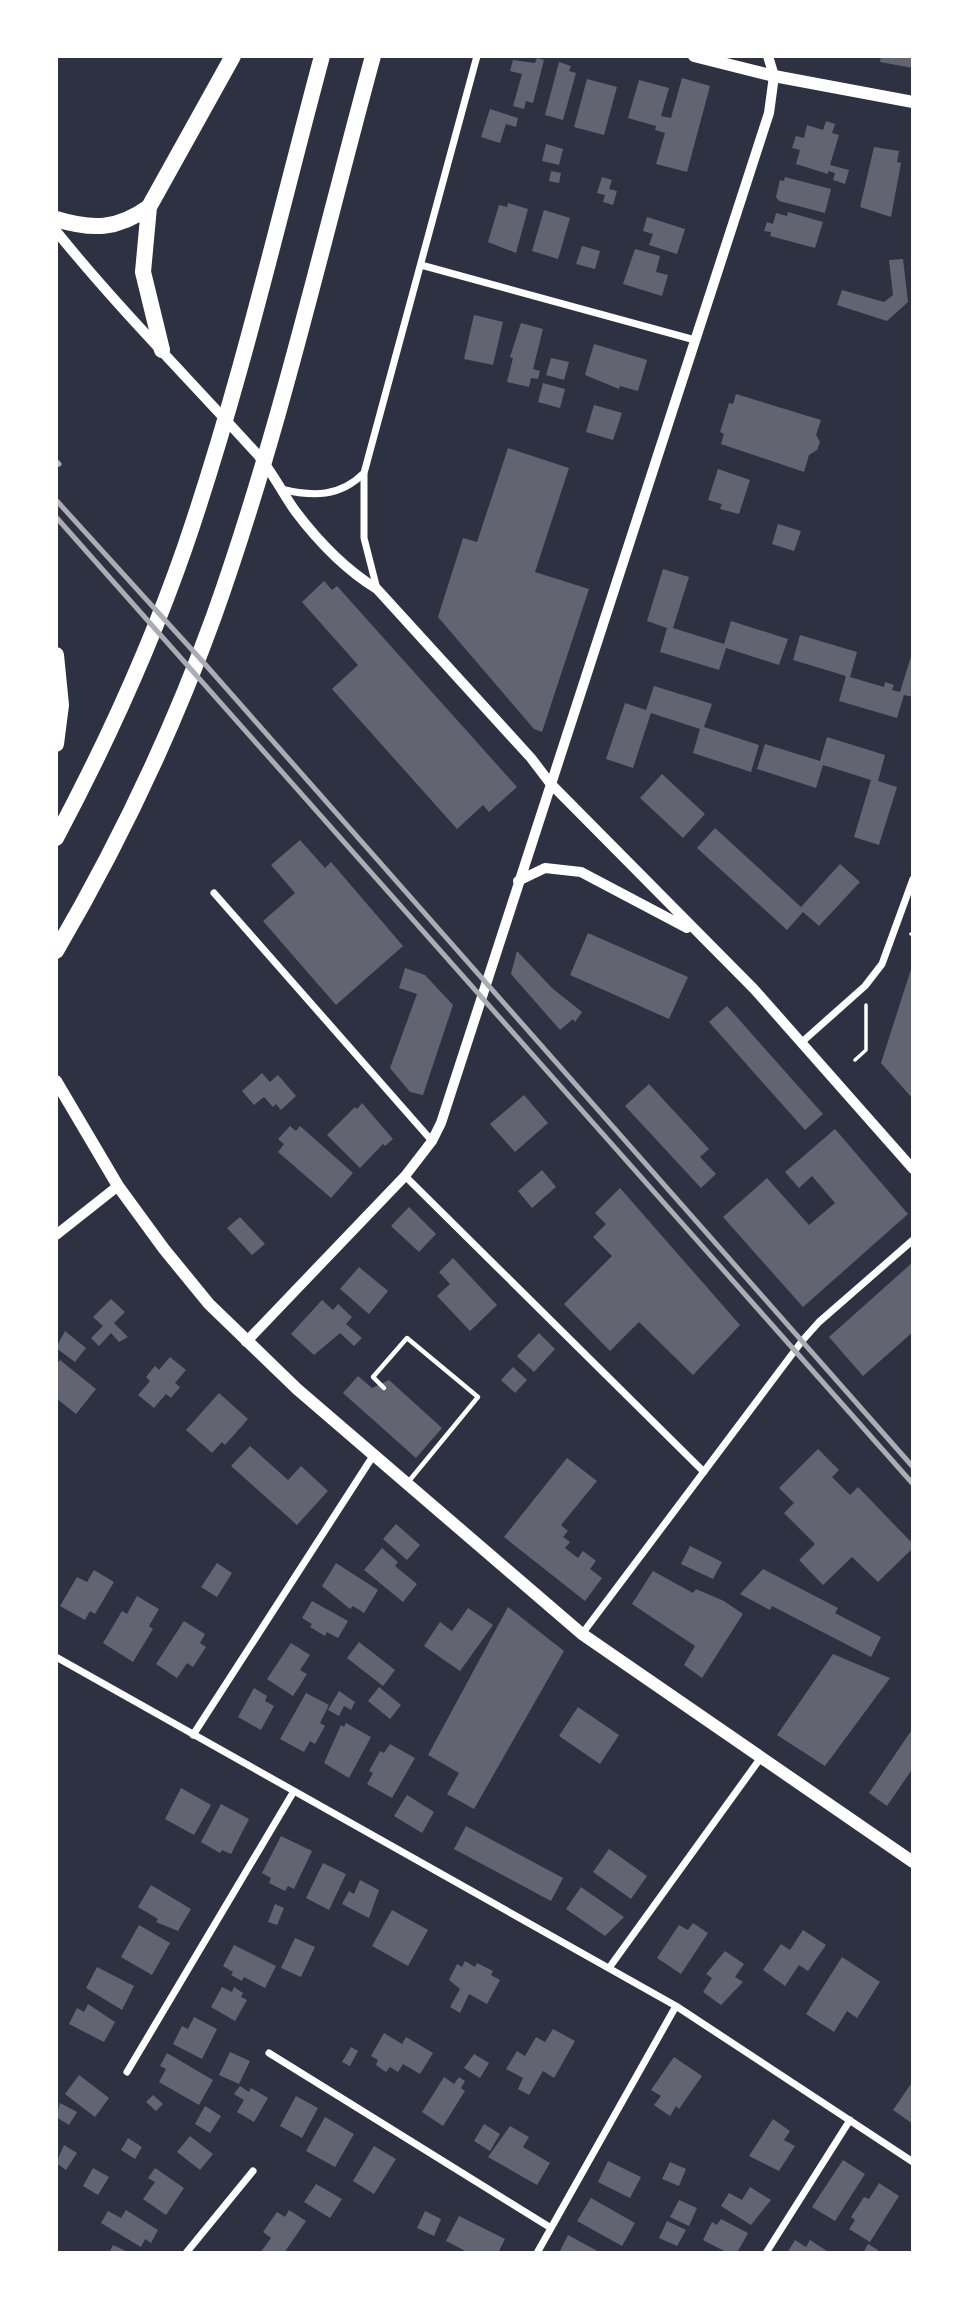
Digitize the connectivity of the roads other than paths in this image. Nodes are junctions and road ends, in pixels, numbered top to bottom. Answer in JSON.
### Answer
{"nodes":[{"id":1,"x":233,"y":56,"type":"edge"},
{"id":2,"x":322,"y":56,"type":"edge"},
{"id":3,"x":373,"y":56,"type":"edge"},
{"id":4,"x":477,"y":56,"type":"edge"},
{"id":5,"x":694,"y":56,"type":"edge"},
{"id":6,"x":768,"y":56,"type":"edge"},
{"id":7,"x":774,"y":76,"type":"junction"},
{"id":8,"x":913,"y":102,"type":"edge"},
{"id":9,"x":149,"y":207,"type":"junction"},
{"id":10,"x":56,"y":219,"type":"edge"},
{"id":11,"x":56,"y":231,"type":"edge"},
{"id":12,"x":421,"y":265,"type":"junction"},
{"id":13,"x":695,"y":340,"type":"junction"},
{"id":14,"x":162,"y":351,"type":"junction"},
{"id":15,"x":364,"y":472,"type":"junction"},
{"id":16,"x":282,"y":489,"type":"junction"},
{"id":17,"x":377,"y":589,"type":"junction"},
{"id":18,"x":56,"y":655,"type":"edge"},
{"id":19,"x":56,"y":744,"type":"edge"},
{"id":20,"x":550,"y":783,"type":"junction"},
{"id":21,"x":56,"y":838,"type":"edge"},
{"id":22,"x":913,"y":879,"type":"edge"},
{"id":23,"x":518,"y":881,"type":"junction"},
{"id":24,"x":214,"y":893,"type":"dead end"},
{"id":25,"x":701,"y":935,"type":"junction"},
{"id":26,"x":56,"y":950,"type":"edge"},
{"id":27,"x":802,"y":1042,"type":"junction"},
{"id":28,"x":56,"y":1081,"type":"edge"},
{"id":29,"x":432,"y":1141,"type":"junction"},
{"id":30,"x":913,"y":1169,"type":"edge"},
{"id":31,"x":405,"y":1176,"type":"junction"},
{"id":32,"x":118,"y":1186,"type":"junction"},
{"id":33,"x":56,"y":1235,"type":"edge"},
{"id":34,"x":913,"y":1240,"type":"edge"},
{"id":35,"x":246,"y":1342,"type":"junction"},
{"id":36,"x":384,"y":1388,"type":"dead end"},
{"id":37,"x":438,"y":1433,"type":"dead end"},
{"id":38,"x":444,"y":1439,"type":"junction"},
{"id":39,"x":373,"y":1456,"type":"junction"},
{"id":40,"x":704,"y":1472,"type":"junction"},
{"id":41,"x":406,"y":1484,"type":"junction"},
{"id":42,"x":582,"y":1634,"type":"junction"},
{"id":43,"x":56,"y":1657,"type":"edge"},
{"id":44,"x":193,"y":1735,"type":"junction"},
{"id":45,"x":762,"y":1756,"type":"junction"},
{"id":46,"x":294,"y":1791,"type":"junction"},
{"id":47,"x":913,"y":1862,"type":"edge"},
{"id":48,"x":609,"y":1968,"type":"junction"},
{"id":49,"x":676,"y":2006,"type":"junction"},
{"id":50,"x":269,"y":2053,"type":"dead end"},
{"id":51,"x":127,"y":2072,"type":"dead end"},
{"id":52,"x":850,"y":2120,"type":"junction"},
{"id":53,"x":913,"y":2162,"type":"edge"},
{"id":54,"x":253,"y":2171,"type":"dead end"},
{"id":55,"x":551,"y":2228,"type":"junction"},
{"id":56,"x":186,"y":2253,"type":"edge"},
{"id":57,"x":537,"y":2253,"type":"edge"},
{"id":58,"x":766,"y":2253,"type":"edge"}],
"edges":[{"from":1,"to":9,"type":"highway"},
{"from":2,"to":21,"type":"highway"},
{"from":3,"to":26,"type":"highway"},
{"from":4,"to":12,"type":"street"},
{"from":5,"to":7,"type":"main road"},
{"from":6,"to":7,"type":"street"},
{"from":7,"to":8,"type":"main road"},
{"from":7,"to":13,"type":"street"},
{"from":9,"to":10,"type":"highway"},
{"from":9,"to":14,"type":"highway"},
{"from":11,"to":14,"type":"street"},
{"from":12,"to":13,"type":"street"},
{"from":12,"to":15,"type":"street"},
{"from":13,"to":20,"type":"street"},
{"from":14,"to":16,"type":"street"},
{"from":15,"to":16,"type":"street"},
{"from":15,"to":17,"type":"street"},
{"from":16,"to":17,"type":"street"},
{"from":17,"to":20,"type":"street"},
{"from":18,"to":19,"type":"highway"},
{"from":20,"to":23,"type":"street"},
{"from":20,"to":25,"type":"street"},
{"from":22,"to":27,"type":"street"},
{"from":23,"to":25,"type":"street"},
{"from":23,"to":29,"type":"street"},
{"from":24,"to":29,"type":"street"},
{"from":25,"to":27,"type":"street"},
{"from":27,"to":30,"type":"street"},
{"from":28,"to":32,"type":"main road"},
{"from":29,"to":31,"type":"street"},
{"from":31,"to":35,"type":"street"},
{"from":31,"to":40,"type":"street"},
{"from":32,"to":33,"type":"street"},
{"from":32,"to":35,"type":"main road"},
{"from":34,"to":40,"type":"street"},
{"from":35,"to":39,"type":"main road"},
{"from":36,"to":38,"type":"lane"},
{"from":37,"to":38,"type":"lane"},
{"from":38,"to":41,"type":"lane"},
{"from":39,"to":41,"type":"main road"},
{"from":39,"to":44,"type":"street"},
{"from":40,"to":42,"type":"street"},
{"from":41,"to":42,"type":"main road"},
{"from":42,"to":45,"type":"main road"},
{"from":43,"to":44,"type":"street"},
{"from":44,"to":46,"type":"street"},
{"from":45,"to":47,"type":"main road"},
{"from":45,"to":48,"type":"street"},
{"from":46,"to":48,"type":"street"},
{"from":46,"to":51,"type":"street"},
{"from":48,"to":49,"type":"street"},
{"from":49,"to":52,"type":"street"},
{"from":49,"to":55,"type":"street"},
{"from":50,"to":55,"type":"street"},
{"from":52,"to":53,"type":"street"},
{"from":52,"to":58,"type":"street"},
{"from":54,"to":56,"type":"street"},
{"from":55,"to":57,"type":"street"}]}
